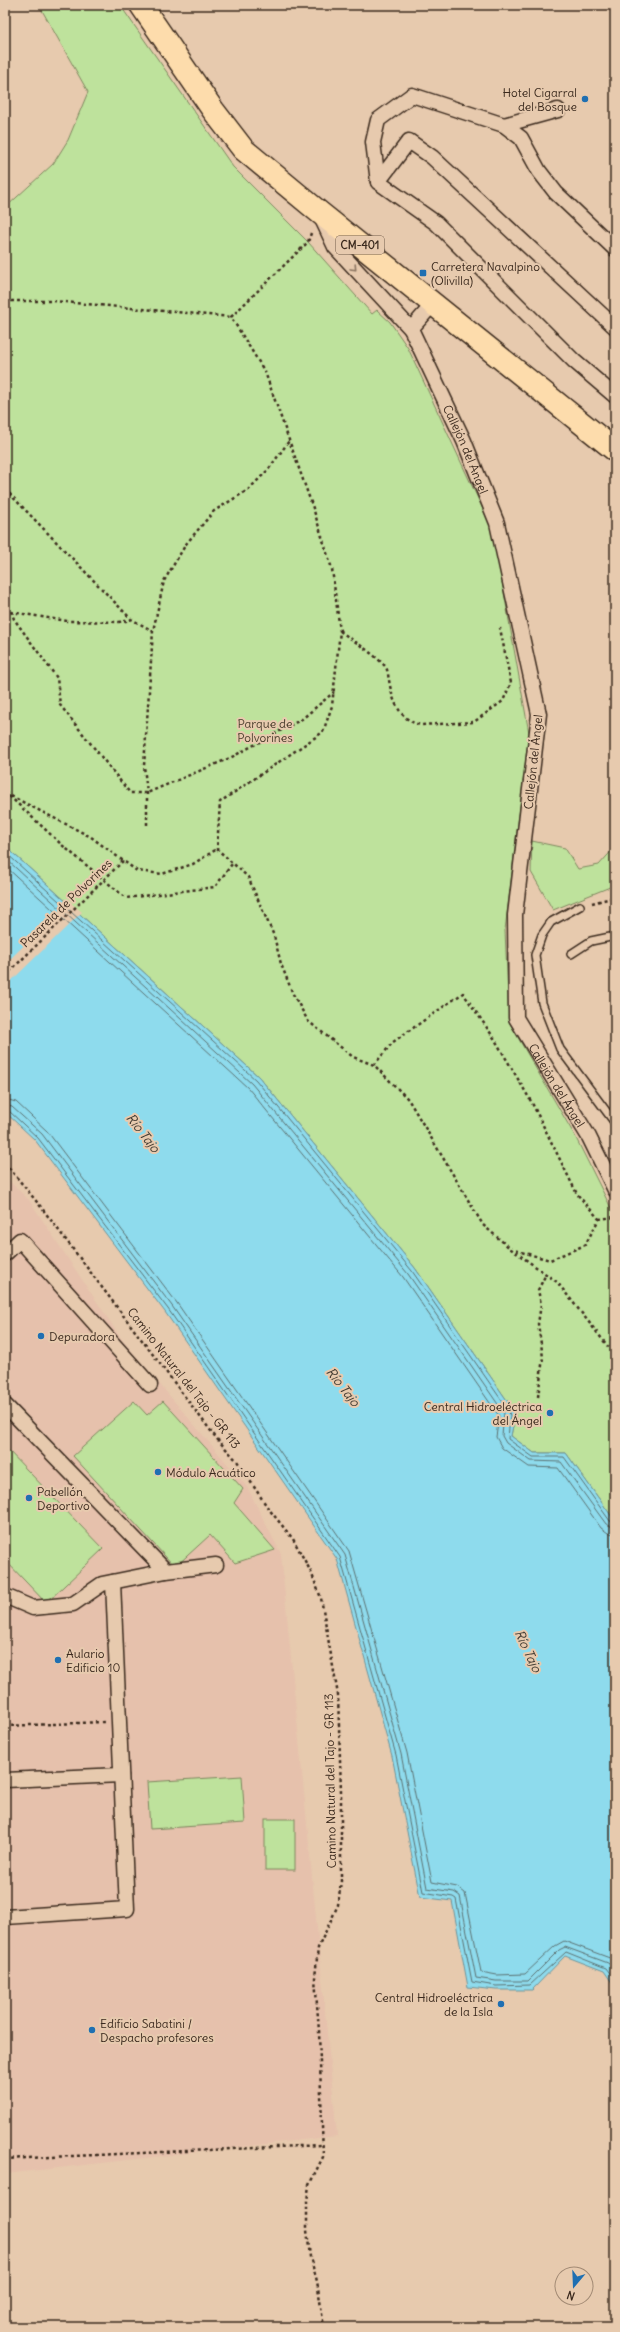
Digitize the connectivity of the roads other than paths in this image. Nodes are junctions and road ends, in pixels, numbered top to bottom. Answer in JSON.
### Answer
{"nodes":[{"id":1,"x":141,"y":5,"type":"edge"},
{"id":2,"x":558,"y":110,"type":"dead end"},
{"id":3,"x":504,"y":125,"type":"junction"},
{"id":4,"x":378,"y":182,"type":"junction"},
{"id":5,"x":318,"y":212,"type":"junction"},
{"id":6,"x":615,"y":249,"type":"edge"},
{"id":7,"x":433,"y":304,"type":"junction"},
{"id":8,"x":615,"y":327,"type":"edge"},
{"id":9,"x":411,"y":329,"type":"junction"},
{"id":10,"x":615,"y":396,"type":"edge"},
{"id":11,"x":615,"y":450,"type":"edge"},
{"id":12,"x":580,"y":906,"type":"road end"},
{"id":13,"x":615,"y":936,"type":"edge"},
{"id":14,"x":571,"y":954,"type":"dead end"},
{"id":15,"x":615,"y":1124,"type":"edge"},
{"id":16,"x":615,"y":1190,"type":"edge"},
{"id":17,"x":5,"y":1254,"type":"edge"},
{"id":18,"x":150,"y":1385,"type":"dead end"},
{"id":19,"x":5,"y":1405,"type":"edge"},
{"id":20,"x":216,"y":1565,"type":"dead end"},
{"id":21,"x":166,"y":1571,"type":"junction"},
{"id":22,"x":113,"y":1582,"type":"junction"},
{"id":23,"x":5,"y":1596,"type":"edge"},
{"id":24,"x":121,"y":1775,"type":"junction"},
{"id":25,"x":5,"y":1780,"type":"edge"},
{"id":26,"x":5,"y":1917,"type":"edge"}],
"edges":[{"from":1,"to":5,"type":"main road","number":"CM-401"},
{"from":2,"to":3,"type":"street"},
{"from":3,"to":4,"type":"street"},
{"from":3,"to":6,"type":"street"},
{"from":4,"to":8,"type":"street"},
{"from":4,"to":10,"type":"street"},
{"from":5,"to":7,"type":"main road","number":"CM-401"},
{"from":5,"to":9,"type":"street","name":"Callejón del Ángel","one_way":true},
{"from":7,"to":9,"type":"street"},
{"from":7,"to":11,"type":"main road","number":"CM-401"},
{"from":9,"to":16,"type":"street","name":"Callejón del Ángel"},
{"from":12,"to":15,"type":"lane"},
{"from":13,"to":14,"type":"lane"},
{"from":17,"to":18,"type":"street"},
{"from":19,"to":21,"type":"street"},
{"from":20,"to":21,"type":"street"},
{"from":21,"to":22,"type":"street"},
{"from":22,"to":23,"type":"street"},
{"from":22,"to":24,"type":"street"},
{"from":24,"to":25,"type":"street"},
{"from":24,"to":26,"type":"street"}]}
